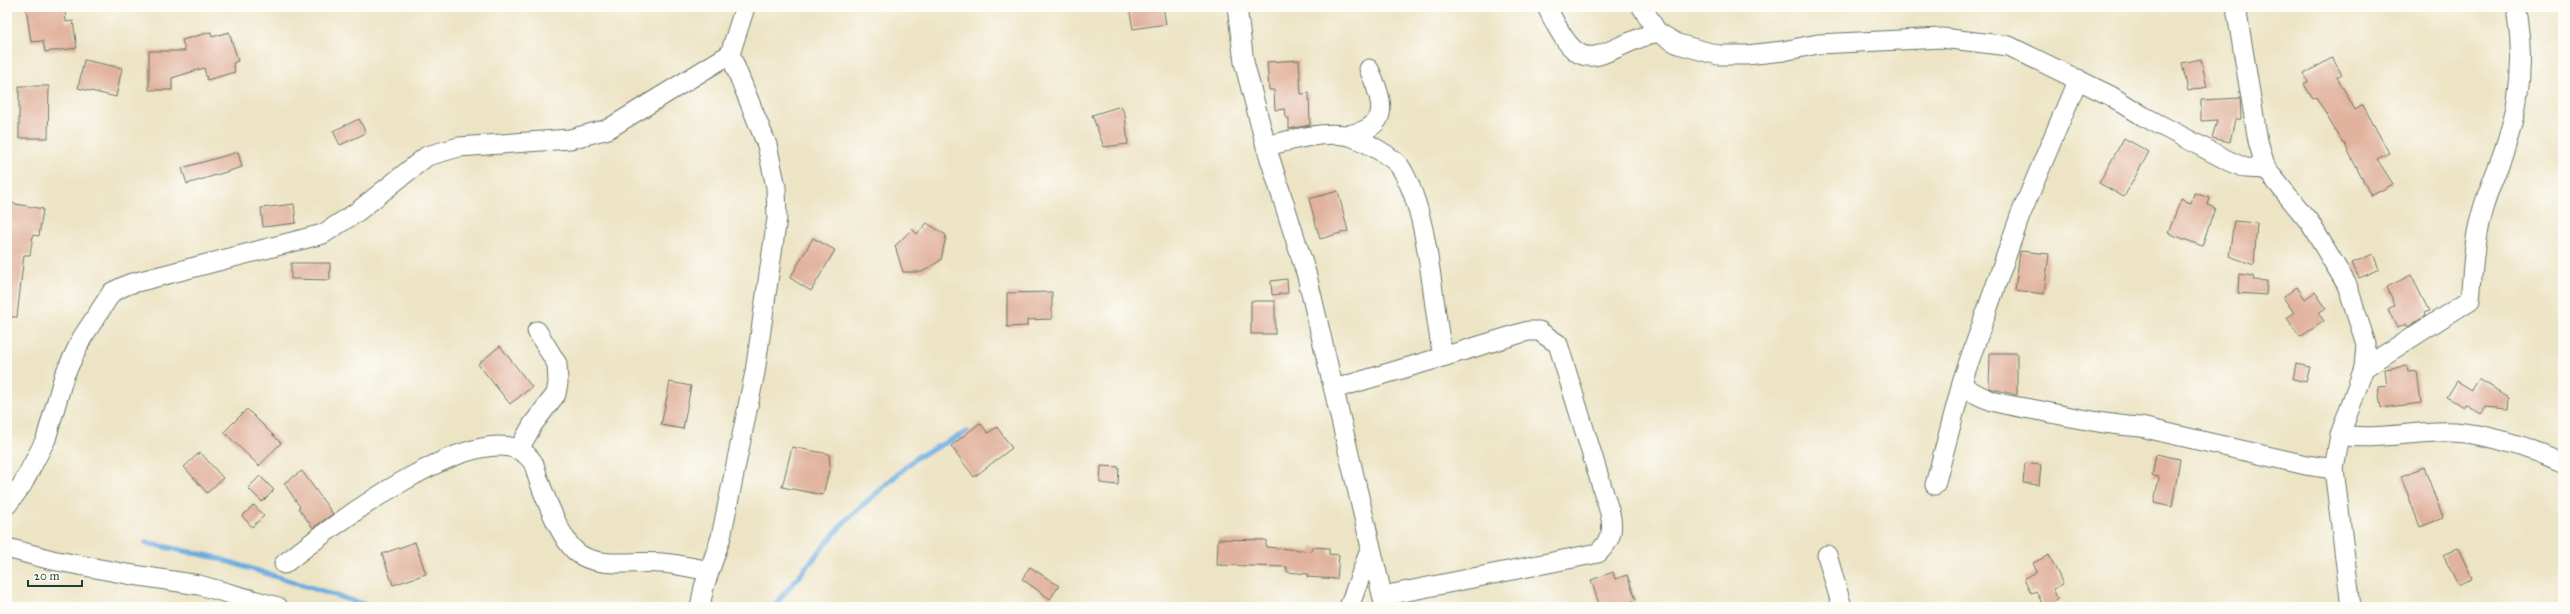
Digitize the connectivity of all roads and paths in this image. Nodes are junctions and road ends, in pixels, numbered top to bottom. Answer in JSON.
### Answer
{"nodes":[{"id":1,"x":745,"y":7,"type":"edge"},
{"id":2,"x":1237,"y":7,"type":"edge"},
{"id":3,"x":1547,"y":7,"type":"edge"},
{"id":4,"x":2236,"y":7,"type":"edge"},
{"id":5,"x":1644,"y":8,"type":"edge"},
{"id":6,"x":2517,"y":16,"type":"dead end"},
{"id":7,"x":1657,"y":32,"type":"junction"},
{"id":8,"x":730,"y":54,"type":"junction"},
{"id":9,"x":1369,"y":69,"type":"dead end"},
{"id":10,"x":2078,"y":79,"type":"junction"},
{"id":11,"x":1346,"y":135,"type":"junction"},
{"id":12,"x":1266,"y":146,"type":"junction"},
{"id":13,"x":2266,"y":169,"type":"junction"},
{"id":14,"x":537,"y":331,"type":"dead end"},
{"id":15,"x":1446,"y":356,"type":"junction"},
{"id":16,"x":2364,"y":368,"type":"junction"},
{"id":17,"x":1962,"y":385,"type":"junction"},
{"id":18,"x":1334,"y":389,"type":"junction"},
{"id":19,"x":2340,"y":435,"type":"junction"},
{"id":20,"x":519,"y":449,"type":"junction"},
{"id":21,"x":2563,"y":463,"type":"edge"},
{"id":22,"x":2334,"y":469,"type":"junction"},
{"id":23,"x":1935,"y":486,"type":"dead end"},
{"id":24,"x":7,"y":505,"type":"edge"},
{"id":25,"x":7,"y":548,"type":"edge"},
{"id":26,"x":1370,"y":550,"type":"junction"},
{"id":27,"x":1827,"y":555,"type":"dead end"},
{"id":28,"x":284,"y":564,"type":"dead end"},
{"id":29,"x":709,"y":571,"type":"junction"},
{"id":30,"x":1384,"y":602,"type":"edge"},
{"id":31,"x":278,"y":607,"type":"edge"},
{"id":32,"x":700,"y":607,"type":"edge"},
{"id":33,"x":1349,"y":607,"type":"edge"},
{"id":34,"x":1842,"y":607,"type":"edge"},
{"id":35,"x":2351,"y":607,"type":"edge"}],
"edges":[{"from":1,"to":8,"type":"street"},
{"from":2,"to":12,"type":"street"},
{"from":3,"to":7,"type":"street"},
{"from":4,"to":13,"type":"street"},
{"from":5,"to":7,"type":"street"},
{"from":6,"to":16,"type":"street"},
{"from":7,"to":10,"type":"street"},
{"from":8,"to":24,"type":"street"},
{"from":8,"to":29,"type":"street"},
{"from":9,"to":11,"type":"street"},
{"from":10,"to":13,"type":"street"},
{"from":10,"to":17,"type":"street"},
{"from":11,"to":12,"type":"street"},
{"from":11,"to":15,"type":"street"},
{"from":12,"to":18,"type":"street"},
{"from":13,"to":16,"type":"street"},
{"from":14,"to":20,"type":"street"},
{"from":15,"to":18,"type":"street"},
{"from":15,"to":30,"type":"street"},
{"from":16,"to":19,"type":"street"},
{"from":17,"to":22,"type":"street"},
{"from":17,"to":23,"type":"street"},
{"from":18,"to":26,"type":"street"},
{"from":19,"to":21,"type":"street"},
{"from":19,"to":22,"type":"street"},
{"from":20,"to":28,"type":"street"},
{"from":20,"to":29,"type":"street"},
{"from":22,"to":35,"type":"street"},
{"from":25,"to":31,"type":"street"},
{"from":26,"to":30,"type":"street"},
{"from":26,"to":33,"type":"street"},
{"from":27,"to":34,"type":"street"},
{"from":29,"to":32,"type":"street"}]}
